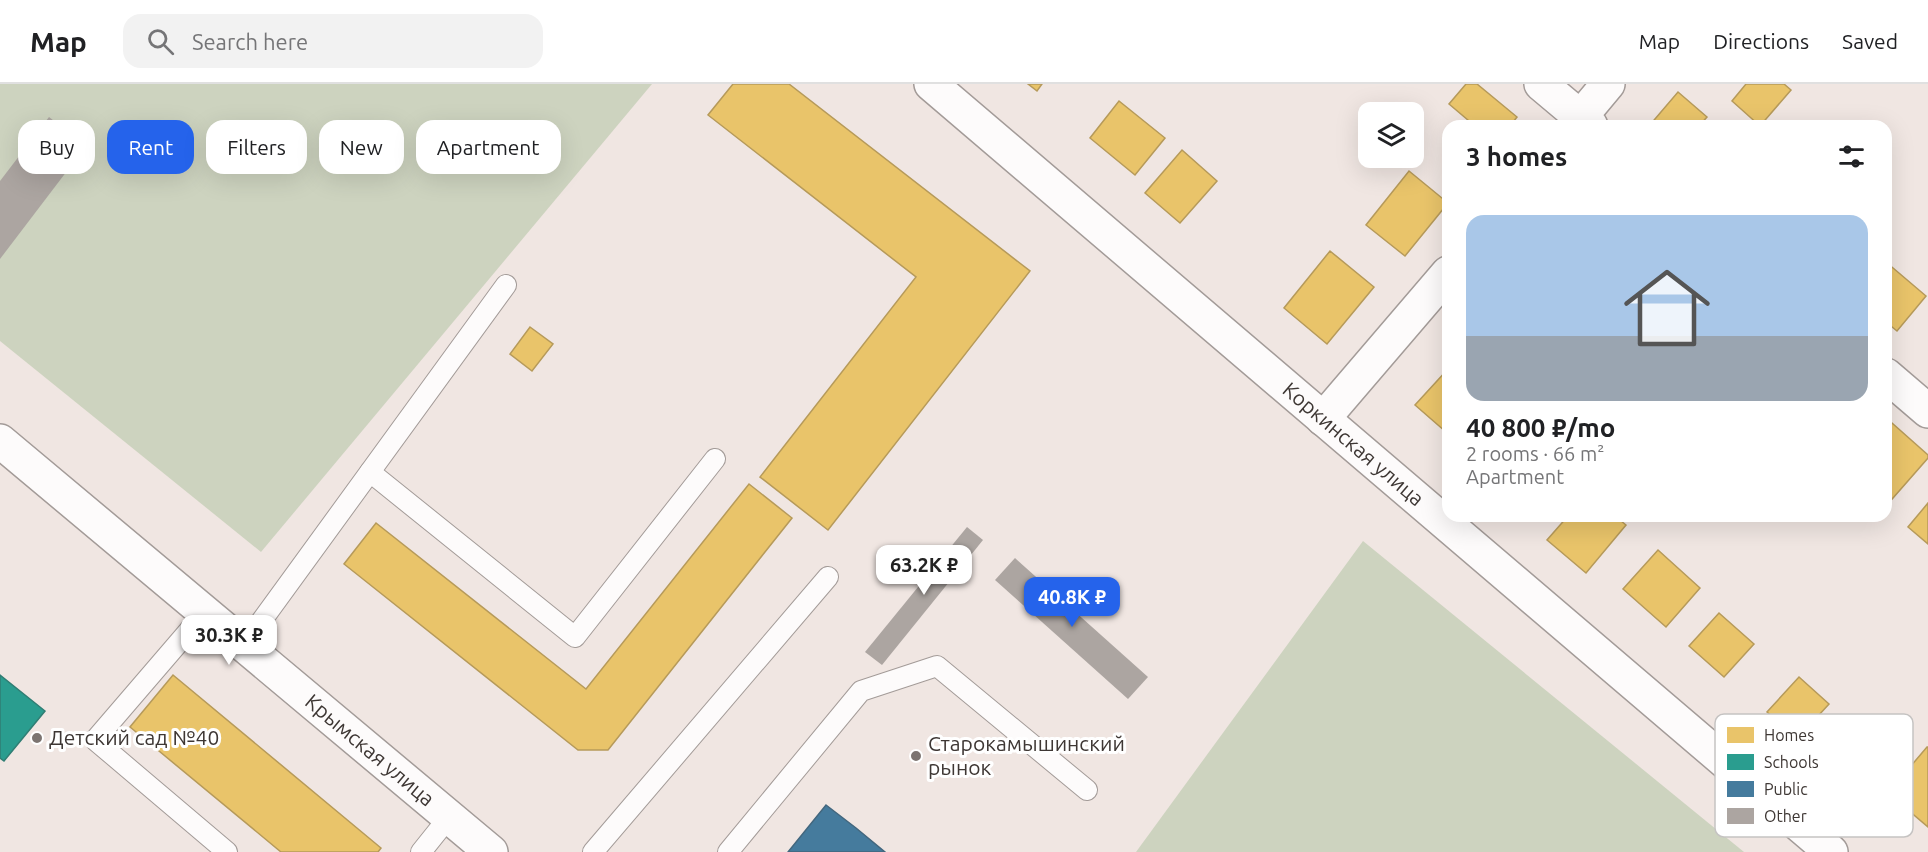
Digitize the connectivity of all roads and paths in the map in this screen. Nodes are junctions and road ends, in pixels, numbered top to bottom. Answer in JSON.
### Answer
{"nodes":[{"id":1,"x":931,"y":84,"type":"edge"},
{"id":2,"x":1541,"y":84,"type":"edge"},
{"id":3,"x":1608,"y":84,"type":"edge"},
{"id":4,"x":1578,"y":120,"type":"edge"},
{"id":5,"x":1583,"y":120,"type":"edge"},
{"id":6,"x":1442,"y":280,"type":"edge"},
{"id":7,"x":506,"y":285,"type":"dead end"},
{"id":8,"x":1892,"y":380,"type":"edge"},
{"id":9,"x":1928,"y":411,"type":"edge"},
{"id":10,"x":1323,"y":419,"type":"junction"},
{"id":11,"x":0,"y":441,"type":"edge"},
{"id":12,"x":715,"y":459,"type":"dead end"},
{"id":13,"x":370,"y":472,"type":"junction"},
{"id":14,"x":1442,"y":520,"type":"edge"},
{"id":15,"x":1444,"y":522,"type":"edge"},
{"id":16,"x":828,"y":577,"type":"dead end"},
{"id":17,"x":205,"y":612,"type":"junction"},
{"id":18,"x":244,"y":645,"type":"junction"},
{"id":19,"x":1715,"y":753,"type":"edge"},
{"id":20,"x":1088,"y":790,"type":"dead end"},
{"id":21,"x":449,"y":817,"type":"junction"},
{"id":22,"x":1813,"y":837,"type":"edge"},
{"id":23,"x":227,"y":852,"type":"edge"},
{"id":24,"x":421,"y":852,"type":"edge"},
{"id":25,"x":491,"y":852,"type":"edge"},
{"id":26,"x":593,"y":852,"type":"edge"},
{"id":27,"x":728,"y":852,"type":"edge"},
{"id":28,"x":1831,"y":852,"type":"edge"}],
"edges":[{"from":1,"to":10,"type":"street","name":"Коркинская улица"},
{"from":2,"to":4,"type":"street"},
{"from":3,"to":5,"type":"street"},
{"from":6,"to":10,"type":"street"},
{"from":7,"to":13,"type":"lane"},
{"from":8,"to":9,"type":"street"},
{"from":10,"to":14,"type":"street","name":"Коркинская улица"},
{"from":11,"to":17,"type":"street","name":"Крымская улица"},
{"from":12,"to":13,"type":"lane"},
{"from":13,"to":18,"type":"lane"},
{"from":15,"to":19,"type":"street","name":"Коркинская улица"},
{"from":16,"to":26,"type":"lane"},
{"from":17,"to":18,"type":"street","name":"Крымская улица"},
{"from":17,"to":23,"type":"lane"},
{"from":18,"to":21,"type":"street","name":"Крымская улица"},
{"from":20,"to":27,"type":"lane"},
{"from":21,"to":24,"type":"lane"},
{"from":21,"to":25,"type":"street","name":"Крымская улица"},
{"from":22,"to":28,"type":"street","name":"Коркинская улица"}]}
